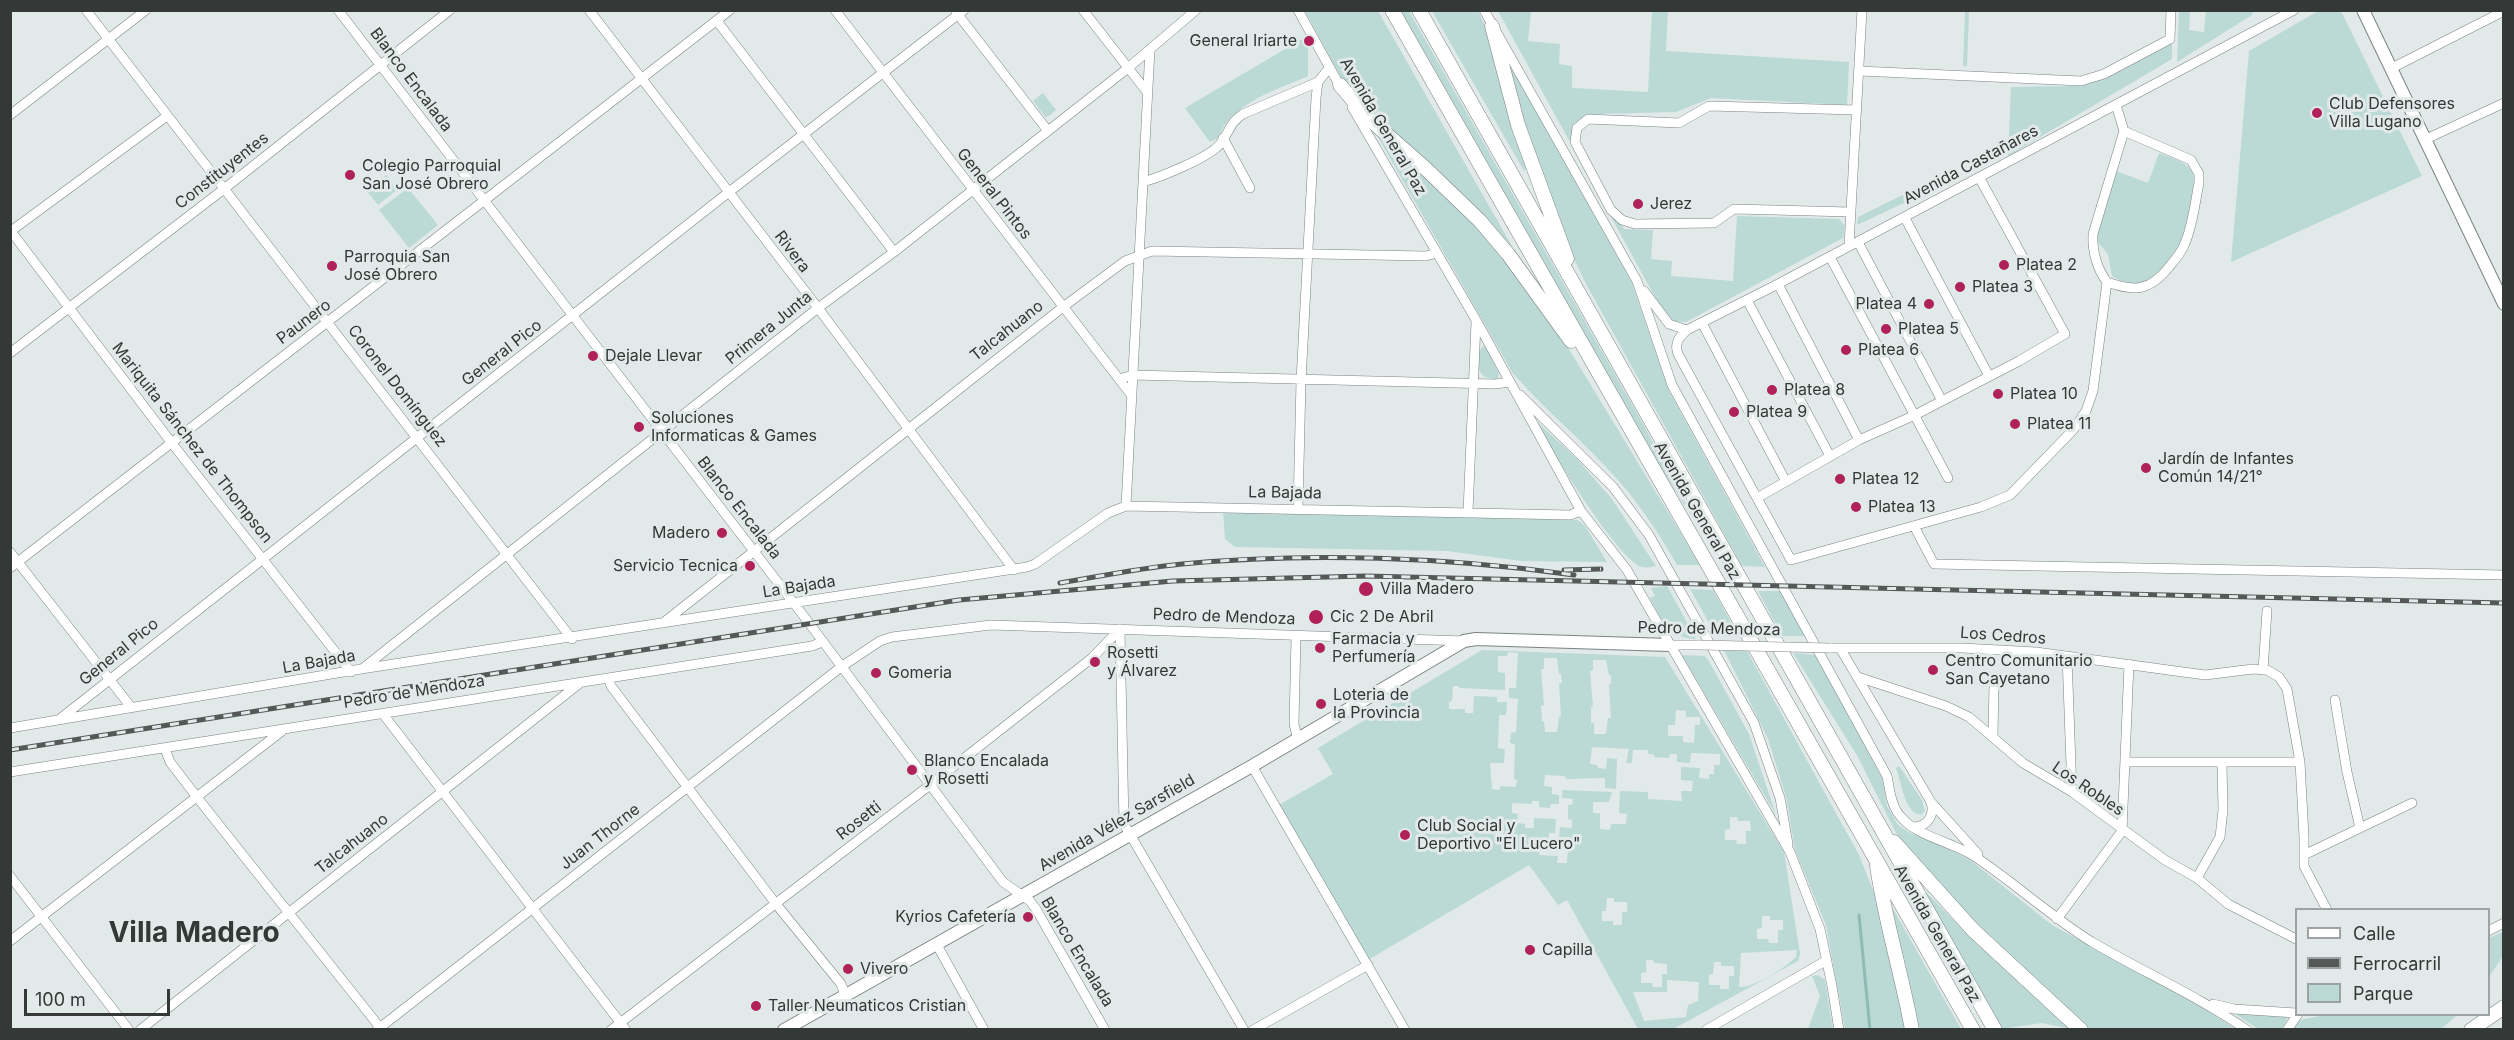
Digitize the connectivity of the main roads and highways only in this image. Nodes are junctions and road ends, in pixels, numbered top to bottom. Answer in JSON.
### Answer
{"nodes":[{"id":1,"x":1392,"y":10,"type":"edge"},
{"id":2,"x":1419,"y":10,"type":"edge"},
{"id":3,"x":2364,"y":10,"type":"edge"},
{"id":4,"x":1492,"y":26,"type":"road end"},
{"id":5,"x":1340,"y":85,"type":"road end"},
{"id":6,"x":1584,"y":303,"type":"junction"},
{"id":7,"x":2504,"y":304,"type":"edge"},
{"id":8,"x":1608,"y":391,"type":"junction"},
{"id":9,"x":1464,"y":641,"type":"joint"},
{"id":10,"x":1669,"y":645,"type":"road end"},
{"id":11,"x":1878,"y":824,"type":"junction"},
{"id":12,"x":1875,"y":858,"type":"junction"},
{"id":13,"x":2504,"y":1007,"type":"edge"},
{"id":14,"x":784,"y":1029,"type":"edge"},
{"id":15,"x":1912,"y":1029,"type":"edge"},
{"id":16,"x":1972,"y":1029,"type":"edge"},
{"id":17,"x":1995,"y":1029,"type":"edge"},
{"id":18,"x":2081,"y":1029,"type":"edge"},
{"id":19,"x":2471,"y":1029,"type":"edge"}],
"edges":[{"from":1,"to":8,"type":"highway","name":"Avenida General Paz"},
{"from":2,"to":6,"type":"highway","name":"Avenida General Paz"},
{"from":3,"to":7,"type":"main road"},
{"from":4,"to":6,"type":"highway"},
{"from":5,"to":8,"type":"highway"},
{"from":6,"to":11,"type":"highway","name":"Avenida General Paz"},
{"from":8,"to":12,"type":"highway","name":"Avenida General Paz"},
{"from":9,"to":10,"type":"main road","name":"Pedro de Mendoza"},
{"from":9,"to":14,"type":"main road","name":"Avenida Vélez Sarsfield"},
{"from":11,"to":17,"type":"highway","name":"Avenida General Paz"},
{"from":11,"to":18,"type":"highway"},
{"from":12,"to":15,"type":"highway"},
{"from":12,"to":16,"type":"highway","name":"Avenida General Paz"},
{"from":13,"to":19,"type":"highway"}]}
